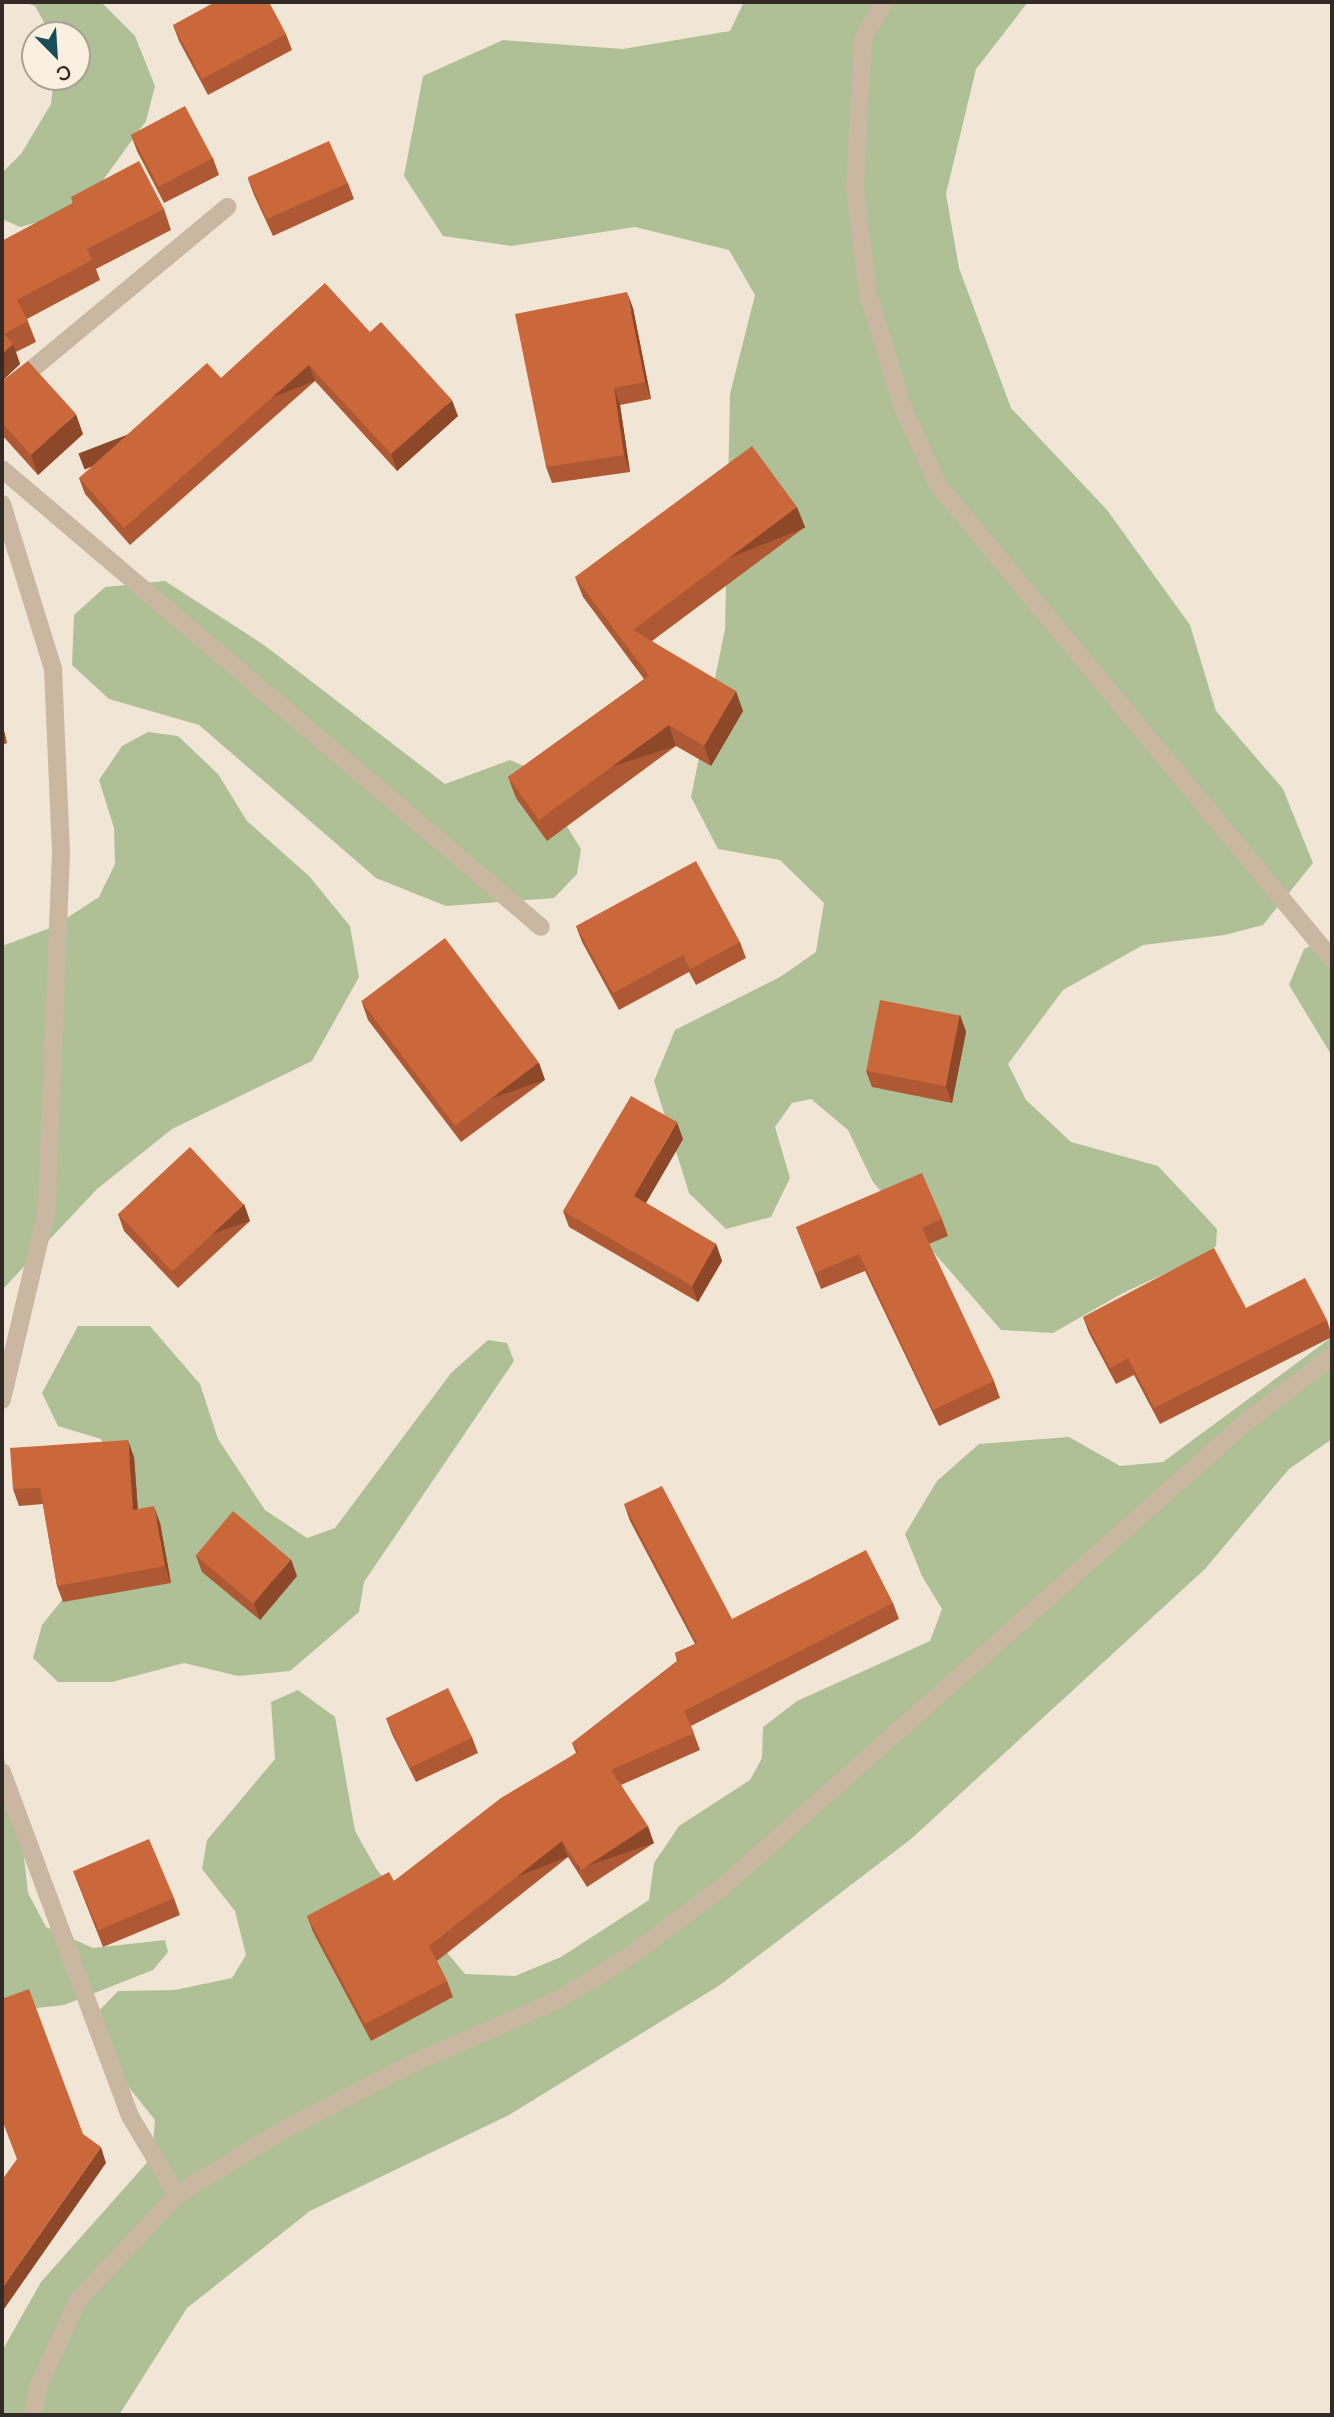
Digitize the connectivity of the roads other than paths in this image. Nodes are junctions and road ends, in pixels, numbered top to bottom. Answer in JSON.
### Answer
{"nodes":[{"id":1,"x":884,"y":2,"type":"edge"},
{"id":2,"x":227,"y":207,"type":"dead end"},
{"id":3,"x":2,"y":394,"type":"edge"},
{"id":4,"x":2,"y":469,"type":"edge"},
{"id":5,"x":2,"y":504,"type":"edge"},
{"id":6,"x":541,"y":927,"type":"dead end"},
{"id":7,"x":1332,"y":959,"type":"edge"},
{"id":8,"x":1332,"y":1356,"type":"edge"},
{"id":9,"x":2,"y":1400,"type":"edge"},
{"id":10,"x":2,"y":1772,"type":"edge"},
{"id":11,"x":177,"y":2195,"type":"junction"},
{"id":12,"x":33,"y":2415,"type":"edge"}],
"edges":[{"from":1,"to":7,"type":"street"},
{"from":2,"to":3,"type":"street"},
{"from":4,"to":6,"type":"street"},
{"from":5,"to":9,"type":"street"},
{"from":8,"to":11,"type":"street"},
{"from":10,"to":11,"type":"street"},
{"from":11,"to":12,"type":"street"}]}
